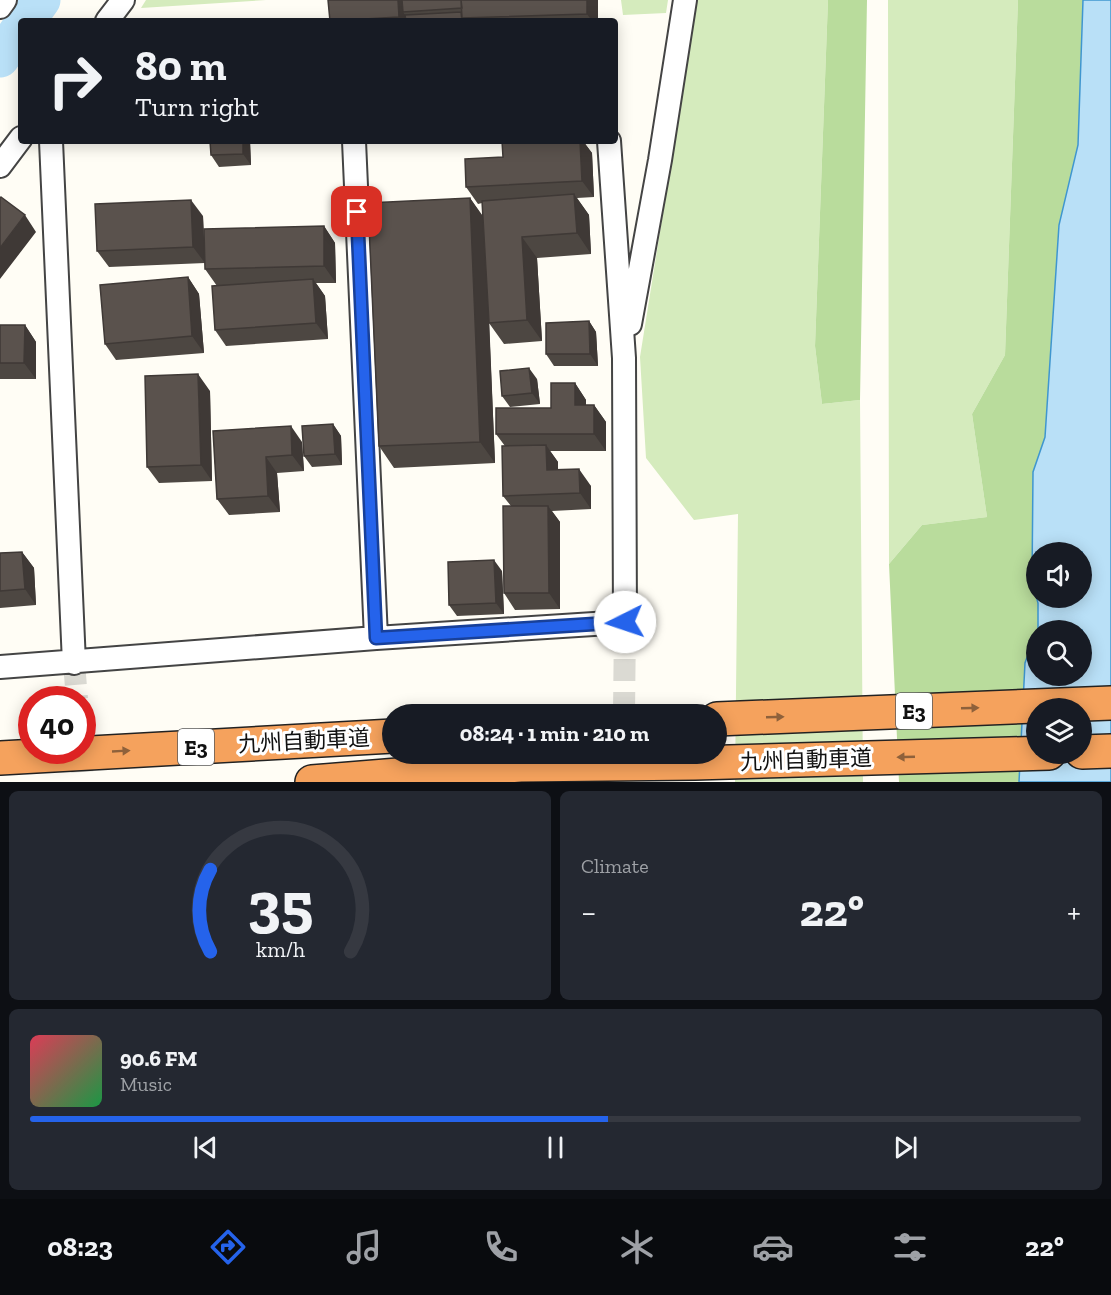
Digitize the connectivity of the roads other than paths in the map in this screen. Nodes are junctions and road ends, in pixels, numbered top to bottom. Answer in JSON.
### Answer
{"nodes":[{"id":1,"x":5,"y":0,"type":"edge"},
{"id":2,"x":123,"y":0,"type":"edge"},
{"id":3,"x":685,"y":0,"type":"edge"},
{"id":4,"x":0,"y":6,"type":"edge"},
{"id":5,"x":109,"y":18,"type":"edge"},
{"id":6,"x":18,"y":142,"type":"edge"},
{"id":7,"x":51,"y":144,"type":"edge"},
{"id":8,"x":354,"y":144,"type":"edge"},
{"id":9,"x":609,"y":144,"type":"edge"},
{"id":10,"x":0,"y":166,"type":"edge"},
{"id":11,"x":624,"y":358,"type":"junction"},
{"id":12,"x":376,"y":638,"type":"junction"},
{"id":13,"x":74,"y":663,"type":"junction"},
{"id":14,"x":0,"y":667,"type":"edge"},
{"id":15,"x":1111,"y":703,"type":"edge"},
{"id":16,"x":727,"y":719,"type":"edge"},
{"id":17,"x":382,"y":737,"type":"edge"},
{"id":18,"x":1111,"y":751,"type":"edge"},
{"id":19,"x":1092,"y":752,"type":"edge"},
{"id":20,"x":1026,"y":754,"type":"edge"},
{"id":21,"x":0,"y":758,"type":"edge"},
{"id":22,"x":312,"y":782,"type":"edge"}],
"edges":[{"from":1,"to":4,"type":"street"},
{"from":2,"to":5,"type":"street"},
{"from":3,"to":11,"type":"street"},
{"from":6,"to":10,"type":"street"},
{"from":7,"to":13,"type":"street"},
{"from":8,"to":12,"type":"street"},
{"from":9,"to":11,"type":"street"},
{"from":11,"to":12,"type":"street"},
{"from":12,"to":13,"type":"street"},
{"from":13,"to":14,"type":"street"},
{"from":16,"to":15,"type":"highway","name":"九州自動車道","number":"E3","one_way":true},
{"from":21,"to":17,"type":"highway","name":"九州自動車道","number":"E3","one_way":true},
{"from":18,"to":19,"type":"highway"},
{"from":20,"to":22,"type":"highway","name":"九州自動車道","number":"E3","one_way":true}]}
